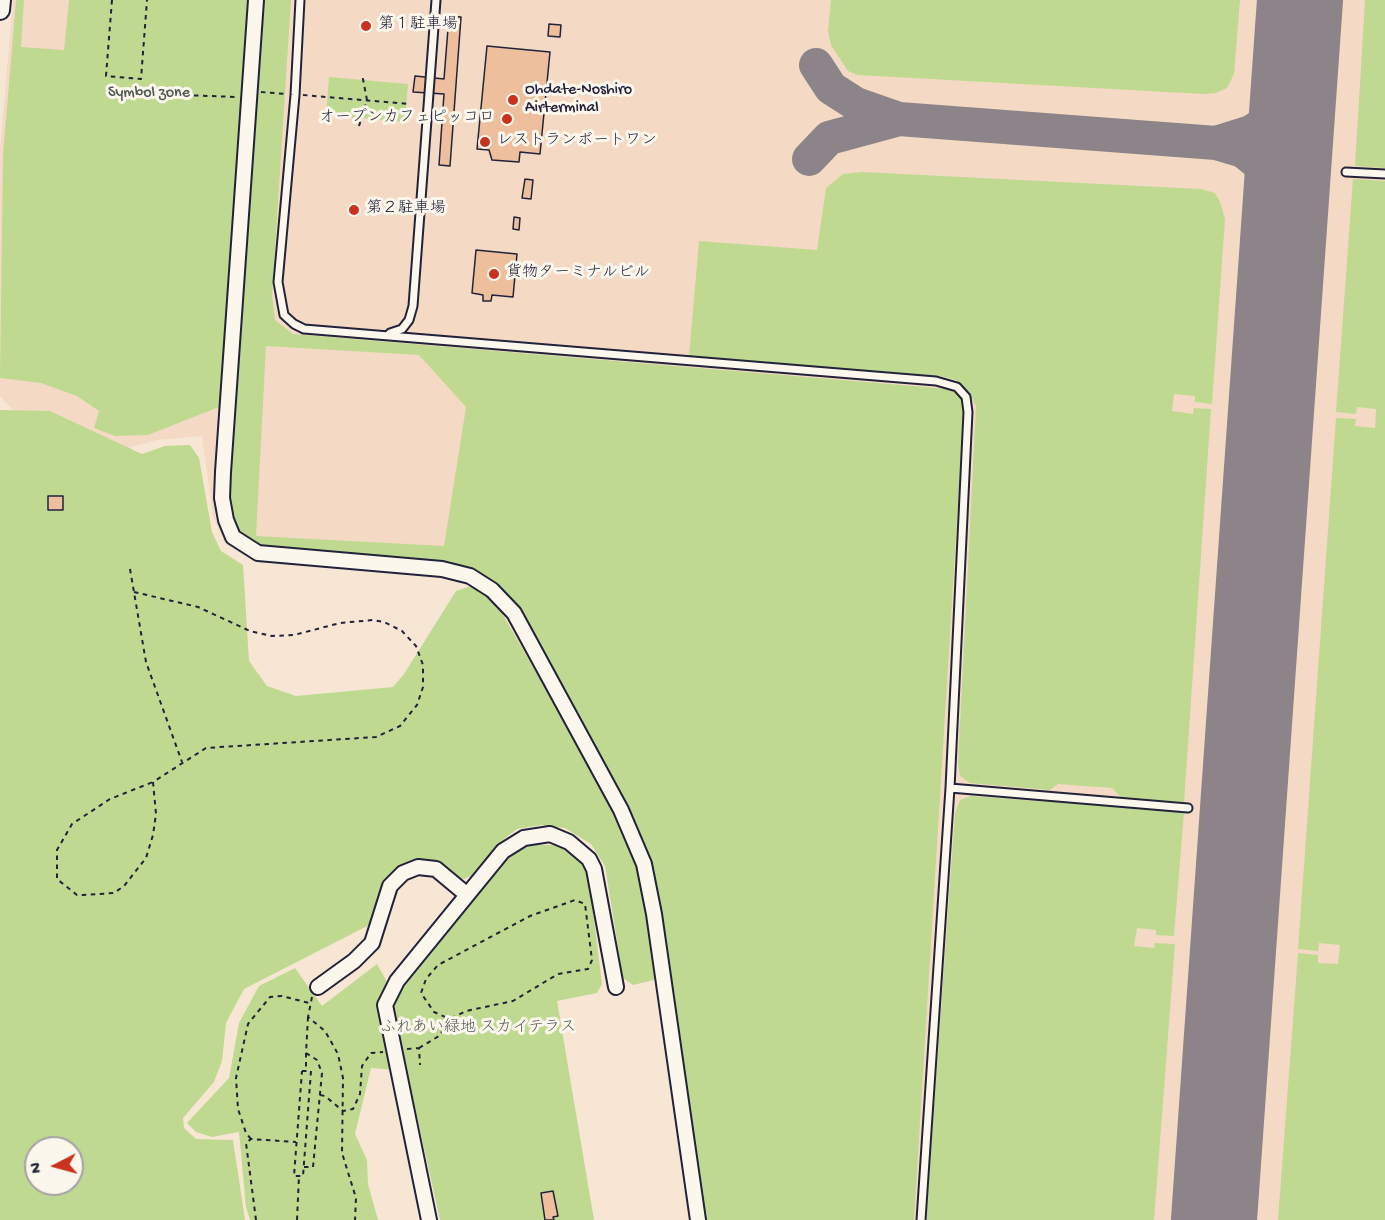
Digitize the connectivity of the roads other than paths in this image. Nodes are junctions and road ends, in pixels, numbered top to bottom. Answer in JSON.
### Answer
{"nodes":[{"id":1,"x":1,"y":0,"type":"edge"},
{"id":2,"x":255,"y":0,"type":"edge"},
{"id":3,"x":300,"y":0,"type":"edge"},
{"id":4,"x":436,"y":0,"type":"edge"},
{"id":5,"x":0,"y":10,"type":"edge"},
{"id":6,"x":1346,"y":172,"type":"dead end"},
{"id":7,"x":1385,"y":174,"type":"edge"},
{"id":8,"x":385,"y":335,"type":"junction"},
{"id":9,"x":950,"y":788,"type":"junction"},
{"id":10,"x":1188,"y":808,"type":"dead end"},
{"id":11,"x":466,"y":894,"type":"junction"},
{"id":12,"x":318,"y":987,"type":"road end"},
{"id":13,"x":616,"y":987,"type":"dead end"},
{"id":14,"x":429,"y":1220,"type":"edge"},
{"id":15,"x":698,"y":1220,"type":"edge"},
{"id":16,"x":921,"y":1220,"type":"edge"}],
"edges":[{"from":1,"to":5,"type":"main road"},
{"from":2,"to":15,"type":"street"},
{"from":3,"to":8,"type":"lane"},
{"from":4,"to":8,"type":"lane"},
{"from":6,"to":7,"type":"lane"},
{"from":8,"to":9,"type":"lane"},
{"from":9,"to":10,"type":"lane"},
{"from":9,"to":16,"type":"lane"},
{"from":11,"to":12,"type":"street"},
{"from":11,"to":13,"type":"street"},
{"from":11,"to":14,"type":"street"}]}
